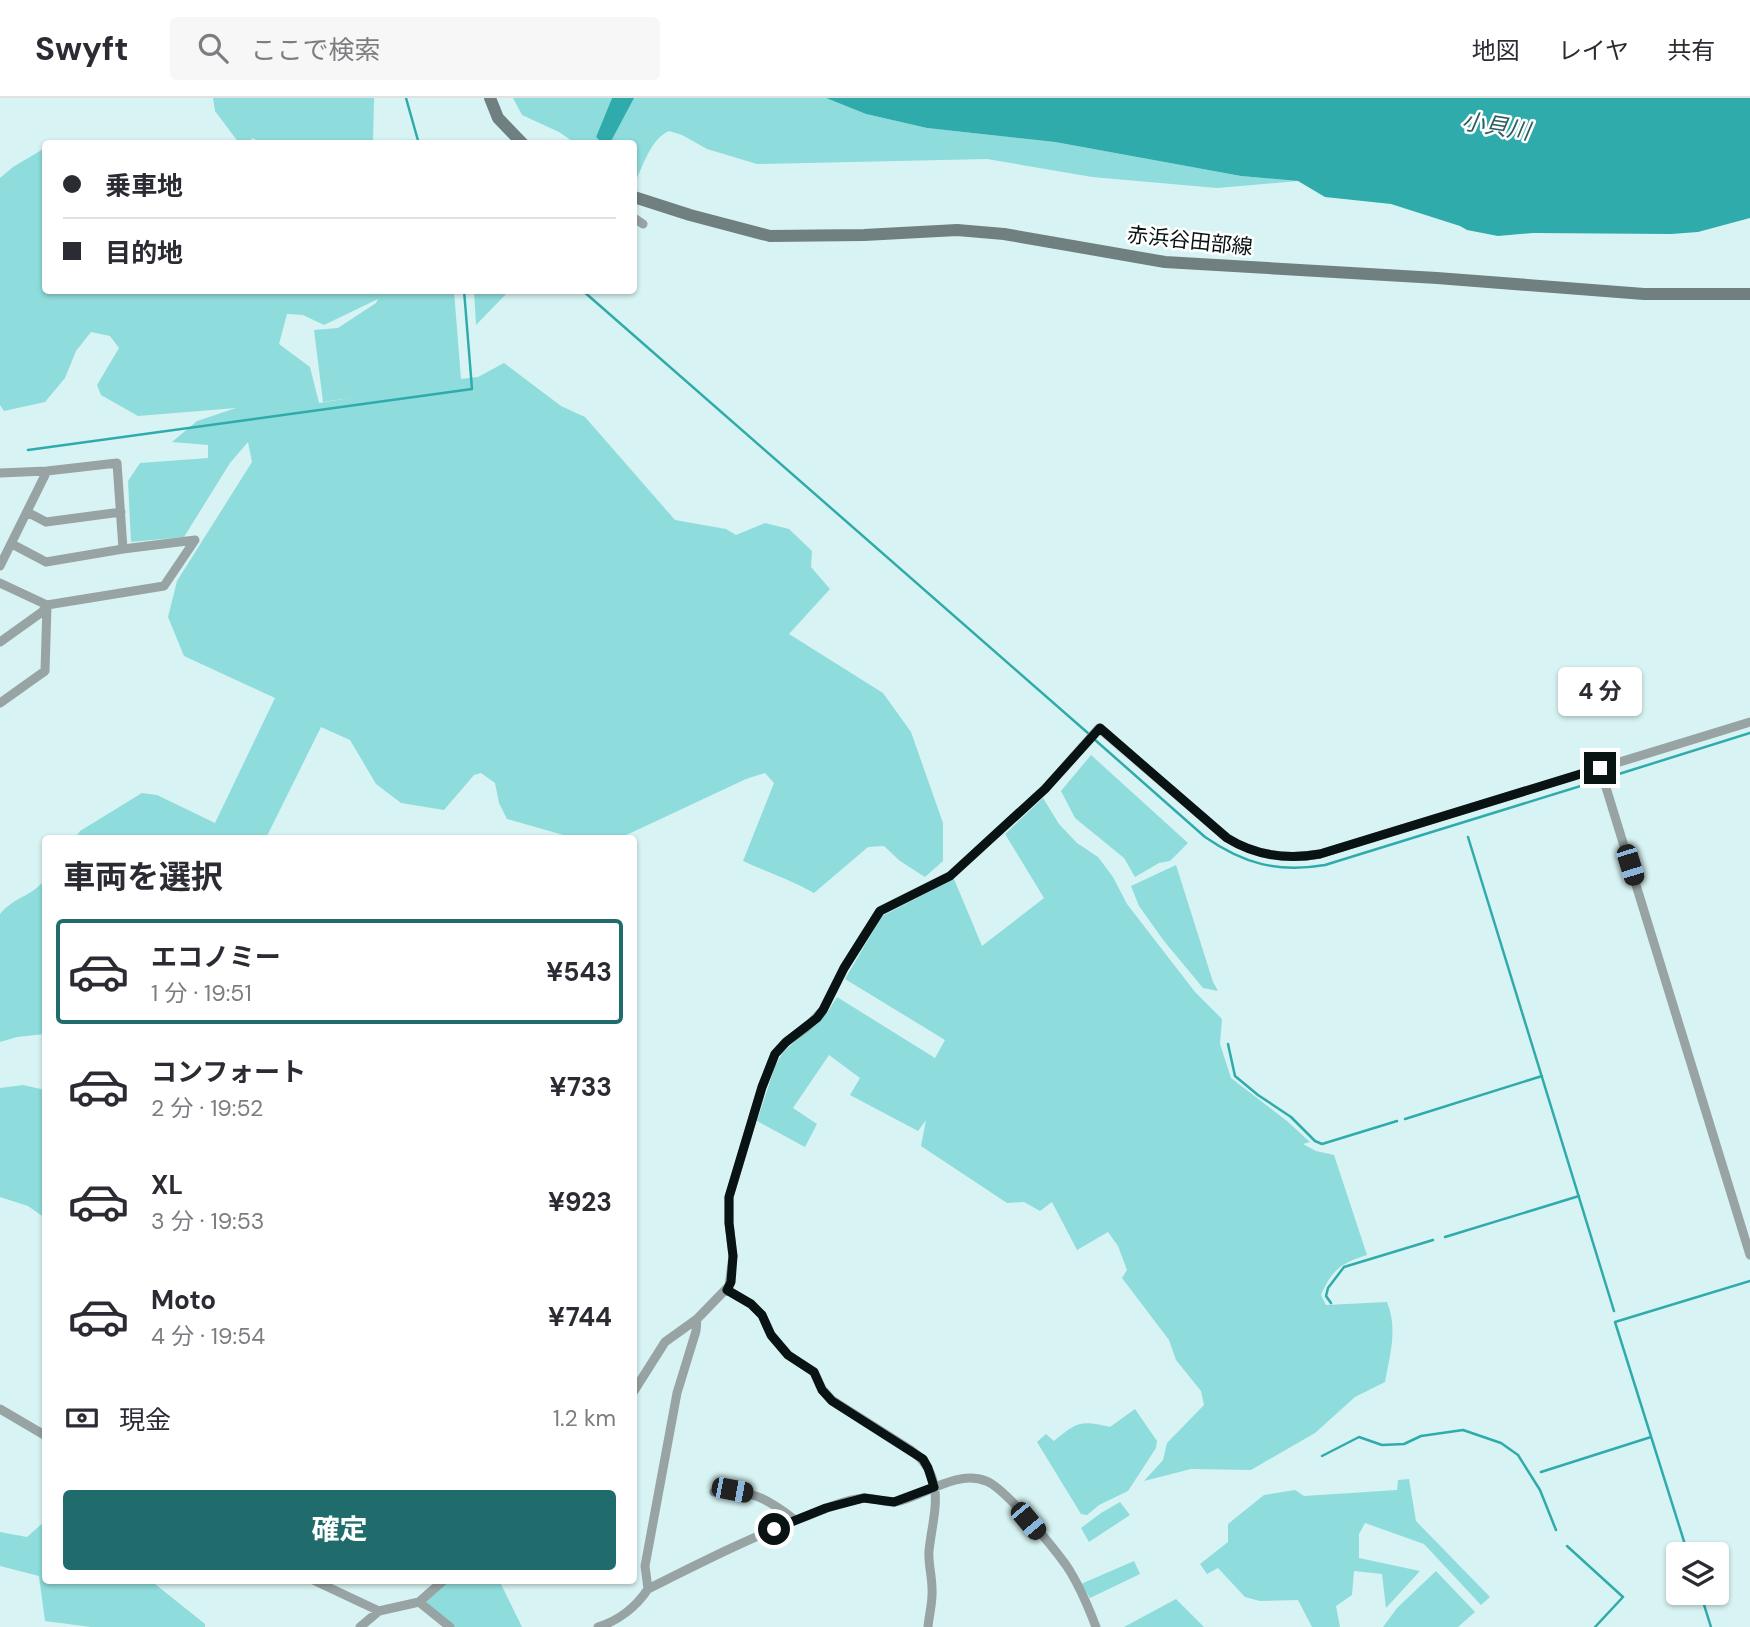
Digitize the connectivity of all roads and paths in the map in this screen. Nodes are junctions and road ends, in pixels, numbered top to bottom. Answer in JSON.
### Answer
{"nodes":[{"id":1,"x":490,"y":98,"type":"edge"},
{"id":2,"x":519,"y":140,"type":"edge"},
{"id":3,"x":637,"y":198,"type":"edge"},
{"id":4,"x":637,"y":220,"type":"edge"},
{"id":5,"x":643,"y":224,"type":"dead end"},
{"id":6,"x":1750,"y":293,"type":"edge"},
{"id":7,"x":47,"y":471,"type":"junction"},
{"id":8,"x":0,"y":473,"type":"edge"},
{"id":9,"x":27,"y":512,"type":"junction"},
{"id":10,"x":121,"y":512,"type":"junction"},
{"id":11,"x":12,"y":544,"type":"junction"},
{"id":12,"x":123,"y":549,"type":"junction"},
{"id":13,"x":0,"y":566,"type":"edge"},
{"id":14,"x":0,"y":583,"type":"edge"},
{"id":15,"x":47,"y":605,"type":"junction"},
{"id":16,"x":0,"y":642,"type":"edge"},
{"id":17,"x":0,"y":703,"type":"edge"},
{"id":18,"x":1750,"y":722,"type":"edge"},
{"id":19,"x":1601,"y":771,"type":"junction"},
{"id":20,"x":1750,"y":1255,"type":"edge"},
{"id":21,"x":727,"y":1290,"type":"junction"},
{"id":22,"x":697,"y":1319,"type":"junction"},
{"id":23,"x":637,"y":1386,"type":"edge"},
{"id":24,"x":0,"y":1409,"type":"edge"},
{"id":25,"x":42,"y":1434,"type":"edge"},
{"id":26,"x":934,"y":1487,"type":"junction"},
{"id":27,"x":714,"y":1492,"type":"dead end"},
{"id":28,"x":796,"y":1520,"type":"junction"},
{"id":29,"x":322,"y":1584,"type":"edge"},
{"id":30,"x":439,"y":1584,"type":"edge"},
{"id":31,"x":648,"y":1589,"type":"junction"},
{"id":32,"x":419,"y":1602,"type":"junction"},
{"id":33,"x":379,"y":1611,"type":"junction"},
{"id":34,"x":611,"y":1625,"type":"edge"},
{"id":35,"x":360,"y":1627,"type":"edge"},
{"id":36,"x":450,"y":1627,"type":"edge"},
{"id":37,"x":598,"y":1627,"type":"edge"},
{"id":38,"x":928,"y":1627,"type":"edge"},
{"id":39,"x":1096,"y":1627,"type":"edge"}],
"edges":[{"from":1,"to":2,"type":"main road"},
{"from":3,"to":6,"type":"main road","name":"赤浜谷田部線"},
{"from":4,"to":5,"type":"street"},
{"from":7,"to":8,"type":"street"},
{"from":7,"to":9,"type":"street"},
{"from":7,"to":10,"type":"street"},
{"from":9,"to":10,"type":"street"},
{"from":9,"to":11,"type":"street"},
{"from":10,"to":12,"type":"street"},
{"from":11,"to":12,"type":"street"},
{"from":11,"to":13,"type":"street"},
{"from":12,"to":15,"type":"street"},
{"from":14,"to":15,"type":"street"},
{"from":15,"to":16,"type":"street"},
{"from":15,"to":17,"type":"street"},
{"from":18,"to":19,"type":"street"},
{"from":19,"to":20,"type":"street"},
{"from":19,"to":21,"type":"street"},
{"from":21,"to":22,"type":"street"},
{"from":21,"to":26,"type":"street"},
{"from":22,"to":23,"type":"street"},
{"from":22,"to":31,"type":"street"},
{"from":24,"to":25,"type":"street"},
{"from":26,"to":28,"type":"street"},
{"from":26,"to":38,"type":"street"},
{"from":26,"to":39,"type":"street"},
{"from":27,"to":28,"type":"street"},
{"from":28,"to":31,"type":"street"},
{"from":29,"to":33,"type":"street"},
{"from":30,"to":32,"type":"street"},
{"from":31,"to":34,"type":"street"},
{"from":32,"to":33,"type":"street"},
{"from":32,"to":36,"type":"street"},
{"from":33,"to":35,"type":"street"},
{"from":34,"to":37,"type":"street"}]}
